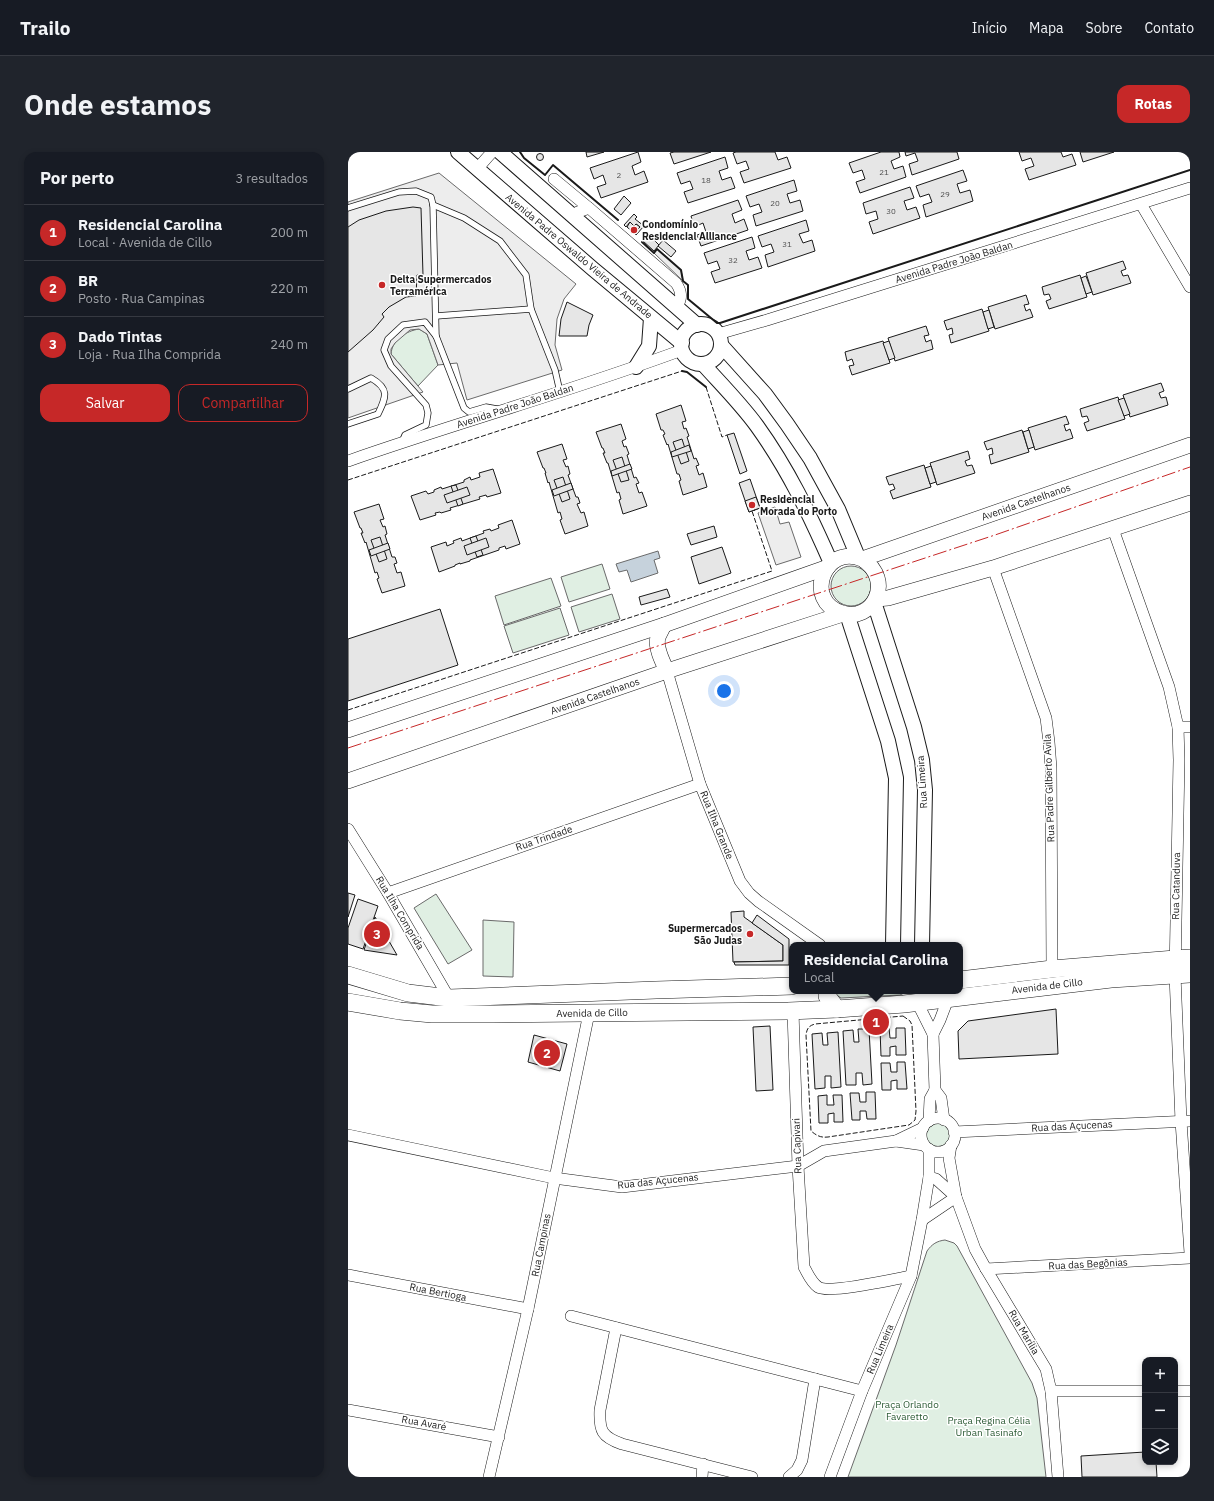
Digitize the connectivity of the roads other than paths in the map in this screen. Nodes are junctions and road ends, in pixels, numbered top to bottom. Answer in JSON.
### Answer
{"nodes":[{"id":1,"x":492,"y":152,"type":"edge"},
{"id":2,"x":500,"y":152,"type":"edge"},
{"id":3,"x":460,"y":153,"type":"edge"},
{"id":4,"x":477,"y":169,"type":"junction"},
{"id":5,"x":554,"y":179,"type":"dead end"},
{"id":6,"x":1190,"y":188,"type":"edge"},
{"id":7,"x":1141,"y":204,"type":"junction"},
{"id":8,"x":434,"y":205,"type":"junction"},
{"id":9,"x":348,"y":208,"type":"edge"},
{"id":10,"x":589,"y":208,"type":"junction"},
{"id":11,"x":573,"y":217,"type":"junction"},
{"id":12,"x":1190,"y":287,"type":"edge"},
{"id":13,"x":676,"y":307,"type":"junction"},
{"id":14,"x":531,"y":309,"type":"junction"},
{"id":15,"x":436,"y":316,"type":"junction"},
{"id":16,"x":651,"y":318,"type":"junction"},
{"id":17,"x":697,"y":325,"type":"junction"},
{"id":18,"x":436,"y":336,"type":"junction"},
{"id":19,"x":720,"y":339,"type":"junction"},
{"id":20,"x":682,"y":346,"type":"junction"},
{"id":21,"x":703,"y":364,"type":"junction"},
{"id":22,"x":636,"y":367,"type":"junction"},
{"id":23,"x":348,"y":389,"type":"edge"},
{"id":24,"x":560,"y":392,"type":"junction"},
{"id":25,"x":504,"y":410,"type":"junction"},
{"id":26,"x":348,"y":424,"type":"edge"},
{"id":27,"x":401,"y":442,"type":"junction"},
{"id":28,"x":1190,"y":445,"type":"edge"},
{"id":29,"x":348,"y":461,"type":"edge"},
{"id":30,"x":1190,"y":503,"type":"edge"},
{"id":31,"x":1113,"y":529,"type":"junction"},
{"id":32,"x":860,"y":558,"type":"junction"},
{"id":33,"x":829,"y":565,"type":"junction"},
{"id":34,"x":994,"y":568,"type":"junction"},
{"id":35,"x":875,"y":601,"type":"junction"},
{"id":36,"x":845,"y":614,"type":"junction"},
{"id":37,"x":664,"y":625,"type":"junction"},
{"id":38,"x":666,"y":671,"type":"junction"},
{"id":39,"x":1178,"y":727,"type":"junction"},
{"id":40,"x":1190,"y":727,"type":"edge"},
{"id":41,"x":348,"y":730,"type":"edge"},
{"id":42,"x":348,"y":781,"type":"edge"},
{"id":43,"x":700,"y":784,"type":"junction"},
{"id":44,"x":348,"y":829,"type":"edge"},
{"id":45,"x":388,"y":893,"type":"junction"},
{"id":46,"x":816,"y":942,"type":"edge"},
{"id":47,"x":893,"y":942,"type":"edge"},
{"id":48,"x":922,"y":942,"type":"edge"},
{"id":49,"x":1183,"y":966,"type":"edge"},
{"id":50,"x":1052,"y":969,"type":"junction"},
{"id":51,"x":348,"y":975,"type":"edge"},
{"id":52,"x":963,"y":980,"type":"edge"},
{"id":53,"x":789,"y":986,"type":"edge"},
{"id":54,"x":348,"y":992,"type":"edge"},
{"id":55,"x":408,"y":993,"type":"junction"},
{"id":56,"x":827,"y":994,"type":"edge"},
{"id":57,"x":449,"y":998,"type":"junction"},
{"id":58,"x":912,"y":999,"type":"edge"},
{"id":59,"x":948,"y":999,"type":"junction"},
{"id":60,"x":348,"y":1002,"type":"edge"},
{"id":61,"x":837,"y":1009,"type":"junction"},
{"id":62,"x":793,"y":1011,"type":"junction"},
{"id":63,"x":589,"y":1013,"type":"junction"},
{"id":64,"x":932,"y":1034,"type":"junction"},
{"id":65,"x":935,"y":1090,"type":"junction"},
{"id":66,"x":944,"y":1120,"type":"junction"},
{"id":67,"x":1185,"y":1121,"type":"edge"},
{"id":68,"x":926,"y":1124,"type":"junction"},
{"id":69,"x":954,"y":1132,"type":"junction"},
{"id":70,"x":348,"y":1135,"type":"edge"},
{"id":71,"x":896,"y":1141,"type":"junction"},
{"id":72,"x":951,"y":1145,"type":"junction"},
{"id":73,"x":927,"y":1147,"type":"junction"},
{"id":74,"x":798,"y":1166,"type":"junction"},
{"id":75,"x":929,"y":1177,"type":"junction"},
{"id":76,"x":554,"y":1178,"type":"junction"},
{"id":77,"x":956,"y":1197,"type":"junction"},
{"id":78,"x":922,"y":1220,"type":"junction"},
{"id":79,"x":1190,"y":1253,"type":"edge"},
{"id":80,"x":1190,"y":1258,"type":"edge"},
{"id":81,"x":986,"y":1269,"type":"junction"},
{"id":82,"x":348,"y":1275,"type":"edge"},
{"id":83,"x":911,"y":1276,"type":"junction"},
{"id":84,"x":528,"y":1309,"type":"junction"},
{"id":85,"x":571,"y":1316,"type":"dead end"},
{"id":86,"x":616,"y":1328,"type":"junction"},
{"id":87,"x":815,"y":1379,"type":"junction"},
{"id":88,"x":1051,"y":1390,"type":"junction"},
{"id":89,"x":862,"y":1391,"type":"junction"},
{"id":90,"x":1142,"y":1391,"type":"edge"},
{"id":91,"x":1178,"y":1391,"type":"edge"},
{"id":92,"x":1190,"y":1391,"type":"edge"},
{"id":93,"x":348,"y":1410,"type":"edge"},
{"id":94,"x":499,"y":1437,"type":"junction"},
{"id":95,"x":703,"y":1464,"type":"junction"},
{"id":96,"x":489,"y":1477,"type":"edge"},
{"id":97,"x":702,"y":1477,"type":"edge"},
{"id":98,"x":752,"y":1477,"type":"edge"},
{"id":99,"x":789,"y":1477,"type":"edge"},
{"id":100,"x":830,"y":1477,"type":"edge"},
{"id":101,"x":1058,"y":1477,"type":"edge"}],
"edges":[{"from":1,"to":4,"type":"street"},
{"from":2,"to":11,"type":"street"},
{"from":3,"to":4,"type":"street","name":"Avenida Padre Oswaldo Vieira de Andrade"},
{"from":4,"to":16,"type":"street","name":"Avenida Padre Oswaldo Vieira de Andrade"},
{"from":5,"to":10,"type":"street"},
{"from":6,"to":7,"type":"street","name":"Avenida Padre João Baldan"},
{"from":7,"to":12,"type":"street"},
{"from":7,"to":19,"type":"street","name":"Avenida Padre João Baldan"},
{"from":8,"to":9,"type":"lane"},
{"from":8,"to":14,"type":"lane"},
{"from":8,"to":15,"type":"lane"},
{"from":10,"to":11,"type":"street"},
{"from":10,"to":13,"type":"street"},
{"from":11,"to":13,"type":"street"},
{"from":13,"to":17,"type":"street"},
{"from":14,"to":15,"type":"lane"},
{"from":14,"to":24,"type":"lane"},
{"from":15,"to":18,"type":"lane"},
{"from":16,"to":20,"type":"street","name":"Avenida Padre Oswaldo Vieira de Andrade"},
{"from":16,"to":22,"type":"street"},
{"from":17,"to":19,"type":"street"},
{"from":17,"to":20,"type":"street"},
{"from":18,"to":25,"type":"lane"},
{"from":18,"to":27,"type":"lane"},
{"from":19,"to":21,"type":"street"},
{"from":19,"to":32,"type":"street"},
{"from":20,"to":21,"type":"street","name":"Avenida Padre Oswaldo Vieira de Andrade"},
{"from":20,"to":22,"type":"street","name":"Avenida Padre João Baldan"},
{"from":21,"to":33,"type":"street","name":"Avenida Padre Oswaldo Vieira de Andrade"},
{"from":22,"to":24,"type":"street","name":"Avenida Padre João Baldan"},
{"from":23,"to":26,"type":"lane"},
{"from":24,"to":25,"type":"street","name":"Avenida Padre João Baldan"},
{"from":25,"to":27,"type":"street","name":"Avenida Padre João Baldan"},
{"from":27,"to":29,"type":"street","name":"Avenida Padre João Baldan"},
{"from":28,"to":32,"type":"main road","name":"Avenida Castelhanos"},
{"from":30,"to":31,"type":"main road","name":"Avenida Castelhanos"},
{"from":31,"to":34,"type":"main road","name":"Avenida Castelhanos"},
{"from":31,"to":39,"type":"street","name":"Rua Catanduva"},
{"from":32,"to":33,"type":"main road","name":"Avenida Castelhanos"},
{"from":32,"to":35,"type":"main road"},
{"from":33,"to":36,"type":"main road"},
{"from":33,"to":37,"type":"main road","name":"Avenida Castelhanos"},
{"from":34,"to":35,"type":"main road","name":"Avenida Castelhanos"},
{"from":34,"to":50,"type":"street","name":"Rua Padre Gilberto Avila"},
{"from":35,"to":36,"type":"main road","name":"Avenida Castelhanos"},
{"from":35,"to":48,"type":"street","name":"Rua Limeira"},
{"from":36,"to":38,"type":"main road","name":"Avenida Castelhanos"},
{"from":36,"to":47,"type":"street"},
{"from":37,"to":38,"type":"main road"},
{"from":37,"to":41,"type":"main road","name":"Avenida Castelhanos"},
{"from":38,"to":42,"type":"main road","name":"Avenida Castelhanos"},
{"from":38,"to":43,"type":"street","name":"Rua Ilha Grande"},
{"from":39,"to":40,"type":"street"},
{"from":39,"to":49,"type":"street","name":"Rua Catanduva"},
{"from":43,"to":45,"type":"street","name":"Rua Trindade"},
{"from":43,"to":46,"type":"street","name":"Rua Ilha Grande"},
{"from":44,"to":45,"type":"street","name":"Rua Ilha Comprida"},
{"from":45,"to":57,"type":"street","name":"Rua Ilha Comprida"},
{"from":49,"to":50,"type":"main road","name":"Avenida de Cillo"},
{"from":49,"to":59,"type":"main road","name":"Avenida de Cillo"},
{"from":49,"to":67,"type":"street","name":"Rua Catanduva"},
{"from":50,"to":52,"type":"main road","name":"Avenida de Cillo"},
{"from":51,"to":55,"type":"main road","name":"Avenida de Cillo"},
{"from":53,"to":57,"type":"main road","name":"Avenida de Cillo"},
{"from":54,"to":55,"type":"main road"},
{"from":55,"to":57,"type":"main road","name":"Avenida de Cillo"},
{"from":56,"to":61,"type":"main road"},
{"from":58,"to":59,"type":"main road","name":"Avenida de Cillo"},
{"from":58,"to":61,"type":"main road","name":"Avenida de Cillo"},
{"from":58,"to":64,"type":"street"},
{"from":59,"to":64,"type":"street"},
{"from":60,"to":63,"type":"main road","name":"Avenida de Cillo"},
{"from":61,"to":62,"type":"main road","name":"Avenida de Cillo"},
{"from":62,"to":63,"type":"main road","name":"Avenida de Cillo"},
{"from":62,"to":74,"type":"street","name":"Rua Capivari"},
{"from":63,"to":76,"type":"street","name":"Rua Campinas"},
{"from":64,"to":65,"type":"street"},
{"from":65,"to":66,"type":"street"},
{"from":65,"to":68,"type":"street"},
{"from":66,"to":68,"type":"street"},
{"from":66,"to":69,"type":"street"},
{"from":67,"to":69,"type":"street","name":"Rua das Açucenas"},
{"from":67,"to":79,"type":"street","name":"Rua Catanduva"},
{"from":68,"to":71,"type":"street","name":"Rua das Açucenas"},
{"from":68,"to":73,"type":"street"},
{"from":69,"to":72,"type":"street"},
{"from":70,"to":76,"type":"street","name":"Rua das Açucenas"},
{"from":71,"to":73,"type":"street","name":"Rua das Açucenas"},
{"from":71,"to":74,"type":"street","name":"Rua das Açucenas"},
{"from":72,"to":73,"type":"street"},
{"from":72,"to":77,"type":"street","name":"Rua Marília"},
{"from":73,"to":75,"type":"street","name":"Rua Limeira"},
{"from":74,"to":76,"type":"street","name":"Rua das Açucenas"},
{"from":74,"to":83,"type":"street","name":"Rua Capivari"},
{"from":75,"to":77,"type":"street","name":"Rua Marília"},
{"from":75,"to":78,"type":"street","name":"Rua Limeira"},
{"from":76,"to":84,"type":"street","name":"Rua Campinas"},
{"from":77,"to":78,"type":"street"},
{"from":77,"to":81,"type":"street","name":"Rua Marília"},
{"from":78,"to":83,"type":"street","name":"Rua Limeira"},
{"from":80,"to":81,"type":"street","name":"Rua das Begônias"},
{"from":81,"to":88,"type":"street","name":"Rua Marília"},
{"from":82,"to":84,"type":"street","name":"Rua Bertioga"},
{"from":83,"to":89,"type":"street","name":"Rua Limeira"},
{"from":84,"to":94,"type":"street","name":"Rua Campinas"},
{"from":85,"to":86,"type":"street"},
{"from":86,"to":87,"type":"street"},
{"from":86,"to":95,"type":"street"},
{"from":87,"to":89,"type":"street"},
{"from":87,"to":99,"type":"street"},
{"from":88,"to":90,"type":"street"},
{"from":88,"to":101,"type":"street","name":"Rua Marília"},
{"from":89,"to":100,"type":"street","name":"Rua Limeira"},
{"from":91,"to":92,"type":"street"},
{"from":93,"to":94,"type":"street","name":"Rua Avaré"},
{"from":94,"to":96,"type":"street","name":"Rua Campinas"},
{"from":95,"to":97,"type":"street"},
{"from":95,"to":98,"type":"street"}]}
